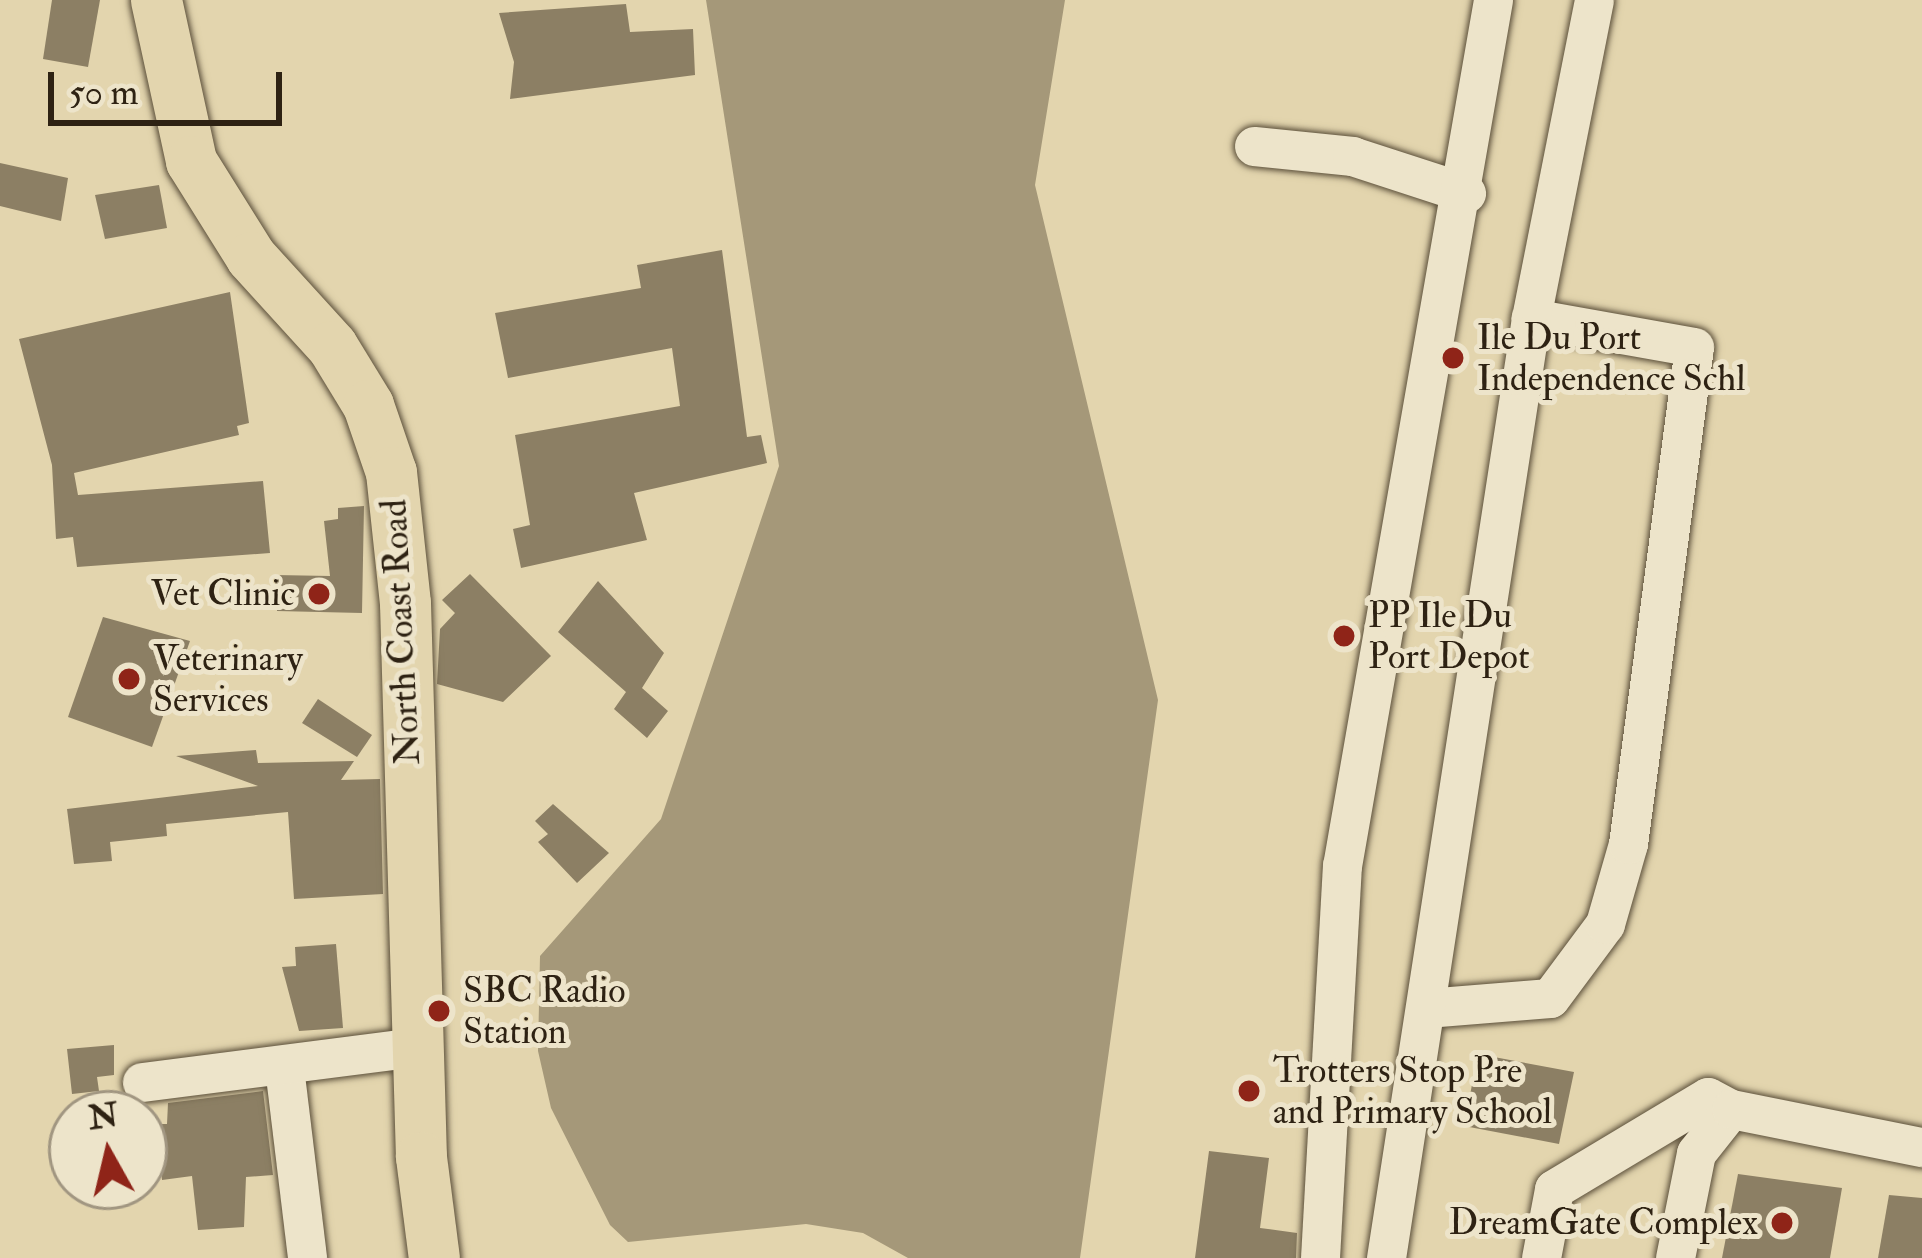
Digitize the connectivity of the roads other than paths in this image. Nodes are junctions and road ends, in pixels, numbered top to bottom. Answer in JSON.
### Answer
{"nodes":[{"id":1,"x":156,"y":0,"type":"edge"},
{"id":2,"x":1493,"y":0,"type":"edge"},
{"id":3,"x":1594,"y":0,"type":"edge"},
{"id":4,"x":1254,"y":146,"type":"dead end"},
{"id":5,"x":1466,"y":193,"type":"junction"},
{"id":6,"x":1531,"y":318,"type":"junction"},
{"id":7,"x":1426,"y":1008,"type":"junction"},
{"id":8,"x":418,"y":1047,"type":"junction"},
{"id":9,"x":284,"y":1066,"type":"junction"},
{"id":10,"x":142,"y":1082,"type":"dead end"},
{"id":11,"x":1731,"y":1109,"type":"junction"},
{"id":12,"x":1922,"y":1147,"type":"edge"},
{"id":13,"x":307,"y":1258,"type":"edge"},
{"id":14,"x":434,"y":1258,"type":"edge"},
{"id":15,"x":1320,"y":1258,"type":"edge"},
{"id":16,"x":1385,"y":1258,"type":"edge"},
{"id":17,"x":1541,"y":1258,"type":"edge"},
{"id":18,"x":1675,"y":1258,"type":"edge"}],
"edges":[{"from":1,"to":8,"type":"main road","name":"North Coast Road"},
{"from":2,"to":5,"type":"street"},
{"from":3,"to":6,"type":"street"},
{"from":4,"to":5,"type":"street"},
{"from":5,"to":15,"type":"street"},
{"from":6,"to":7,"type":"street"},
{"from":6,"to":7,"type":"street"},
{"from":7,"to":16,"type":"street"},
{"from":8,"to":9,"type":"street"},
{"from":8,"to":14,"type":"main road","name":"North Coast Road"},
{"from":9,"to":10,"type":"street"},
{"from":9,"to":13,"type":"street"},
{"from":11,"to":12,"type":"street"},
{"from":11,"to":17,"type":"street"},
{"from":11,"to":18,"type":"street"}]}
